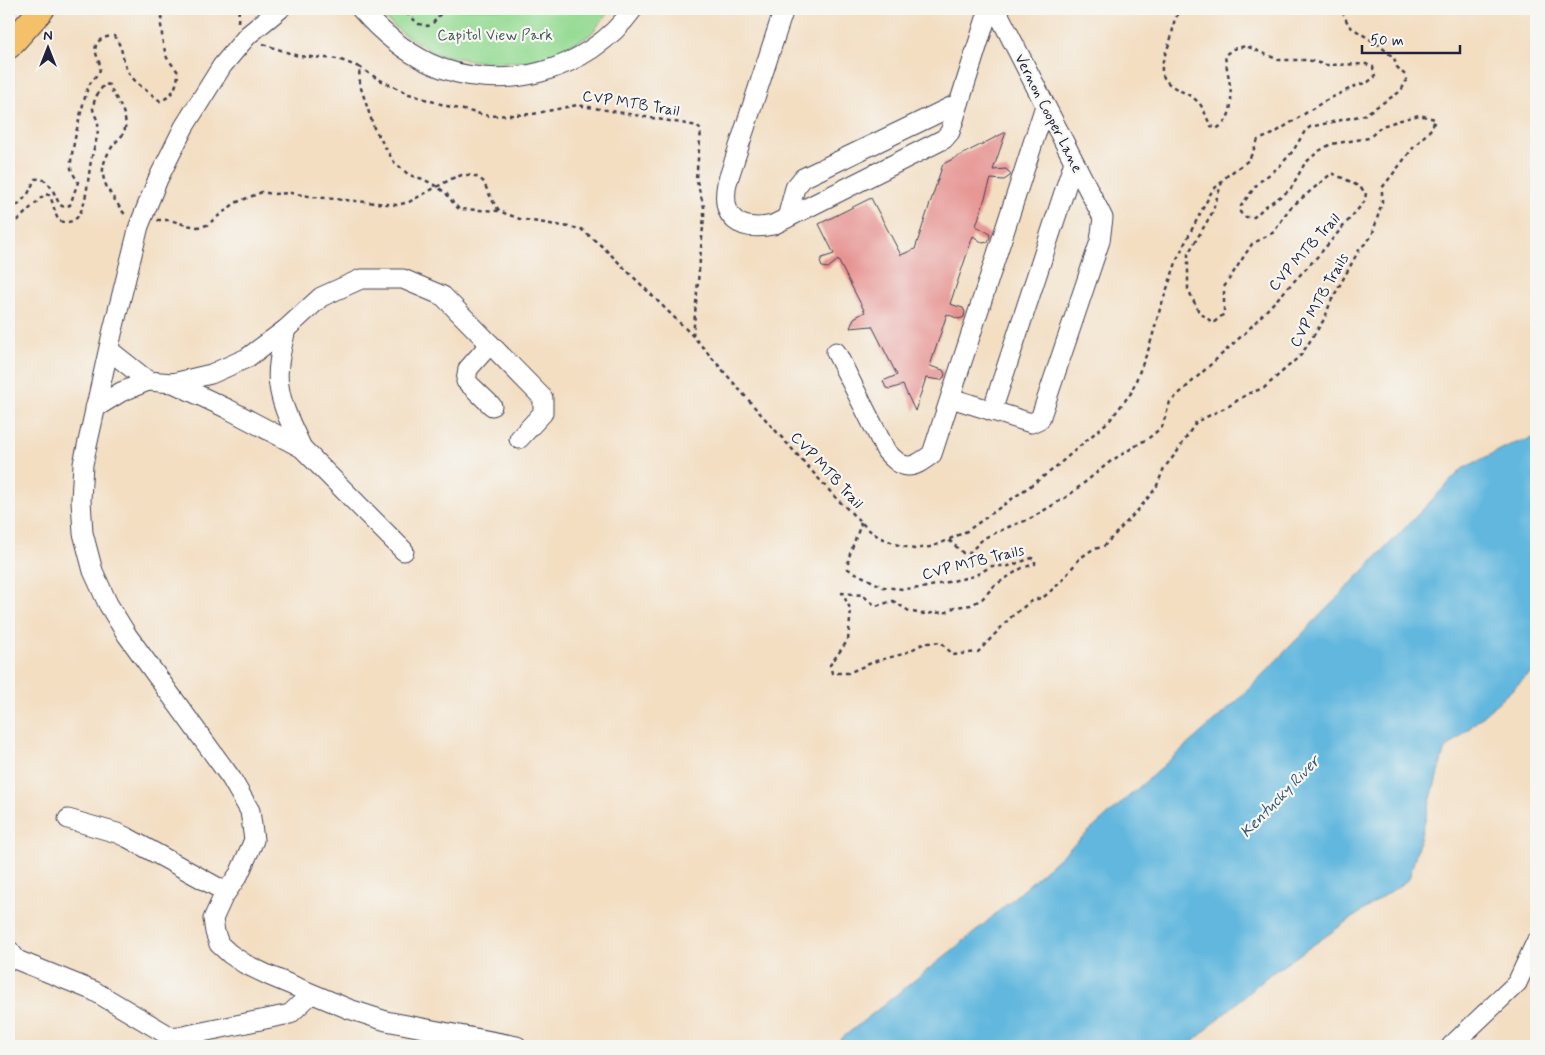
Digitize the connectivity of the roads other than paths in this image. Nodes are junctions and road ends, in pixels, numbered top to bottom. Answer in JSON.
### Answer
{"nodes":[{"id":1,"x":42,"y":9,"type":"edge"},
{"id":2,"x":280,"y":9,"type":"edge"},
{"id":3,"x":361,"y":9,"type":"edge"},
{"id":4,"x":633,"y":9,"type":"edge"},
{"id":5,"x":784,"y":9,"type":"edge"},
{"id":6,"x":989,"y":9,"type":"edge"},
{"id":7,"x":996,"y":9,"type":"edge"},
{"id":8,"x":9,"y":46,"type":"edge"},
{"id":9,"x":959,"y":103,"type":"junction"},
{"id":10,"x":1045,"y":106,"type":"junction"},
{"id":11,"x":1074,"y":162,"type":"junction"},
{"id":12,"x":787,"y":218,"type":"junction"},
{"id":13,"x":286,"y":329,"type":"junction"},
{"id":14,"x":490,"y":344,"type":"junction"},
{"id":15,"x":109,"y":350,"type":"junction"},
{"id":16,"x":836,"y":352,"type":"dead end"},
{"id":17,"x":148,"y":381,"type":"junction"},
{"id":18,"x":173,"y":384,"type":"junction"},
{"id":19,"x":951,"y":398,"type":"junction"},
{"id":20,"x":492,"y":406,"type":"dead end"},
{"id":21,"x":95,"y":408,"type":"junction"},
{"id":22,"x":992,"y":411,"type":"junction"},
{"id":23,"x":519,"y":439,"type":"dead end"},
{"id":24,"x":302,"y":448,"type":"junction"},
{"id":25,"x":404,"y":551,"type":"dead end"},
{"id":26,"x":68,"y":819,"type":"dead end"},
{"id":27,"x":226,"y":892,"type":"junction"},
{"id":28,"x":1536,"y":942,"type":"edge"},
{"id":29,"x":9,"y":950,"type":"edge"},
{"id":30,"x":311,"y":994,"type":"junction"},
{"id":31,"x":477,"y":1042,"type":"edge"},
{"id":32,"x":517,"y":1046,"type":"edge"},
{"id":33,"x":1451,"y":1046,"type":"edge"}],
"edges":[{"from":1,"to":8,"type":"main road"},
{"from":2,"to":15,"type":"street"},
{"from":3,"to":4,"type":"street"},
{"from":5,"to":12,"type":"street"},
{"from":6,"to":9,"type":"street"},
{"from":7,"to":10,"type":"street","name":"Vernon Cooper Lane"},
{"from":9,"to":12,"type":"street"},
{"from":9,"to":12,"type":"street"},
{"from":10,"to":11,"type":"street","name":"Vernon Cooper Lane"},
{"from":10,"to":19,"type":"street"},
{"from":11,"to":22,"type":"street"},
{"from":11,"to":22,"type":"street","name":"Vernon Cooper Lane"},
{"from":13,"to":14,"type":"street"},
{"from":13,"to":18,"type":"street"},
{"from":13,"to":24,"type":"street"},
{"from":14,"to":20,"type":"street"},
{"from":14,"to":23,"type":"street"},
{"from":15,"to":17,"type":"street"},
{"from":15,"to":21,"type":"street"},
{"from":16,"to":19,"type":"street"},
{"from":17,"to":18,"type":"street"},
{"from":17,"to":21,"type":"street"},
{"from":18,"to":24,"type":"street"},
{"from":19,"to":22,"type":"street"},
{"from":21,"to":27,"type":"street"},
{"from":24,"to":25,"type":"street"},
{"from":26,"to":27,"type":"street"},
{"from":27,"to":30,"type":"street"},
{"from":28,"to":33,"type":"street"},
{"from":29,"to":30,"type":"street"},
{"from":30,"to":31,"type":"street"},
{"from":31,"to":32,"type":"street"}]}
